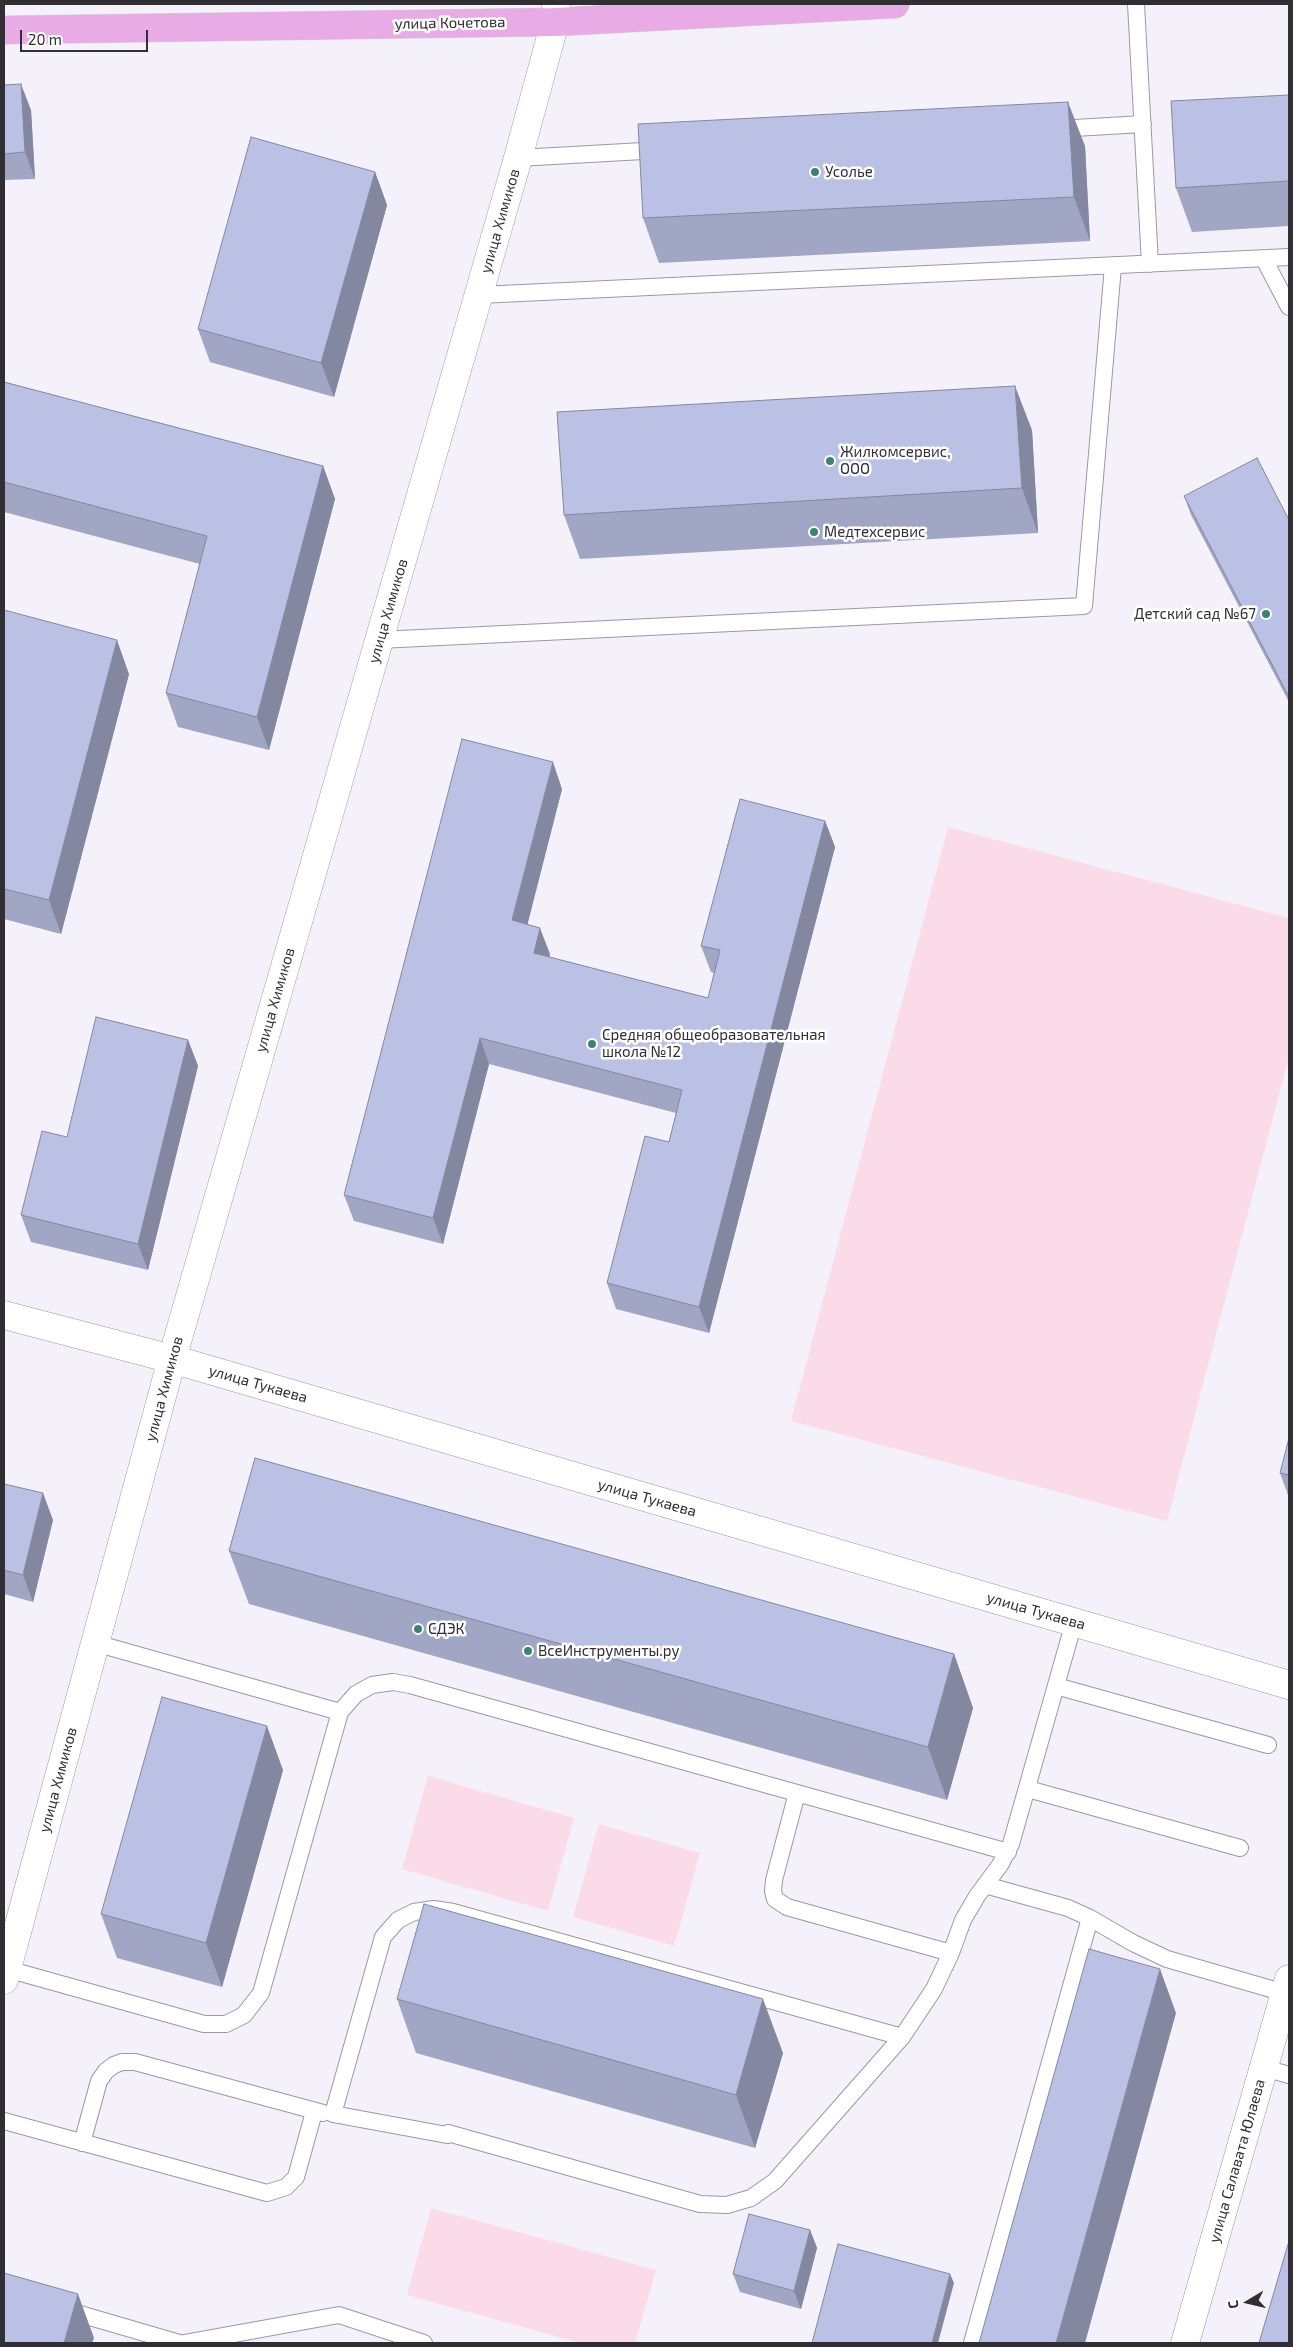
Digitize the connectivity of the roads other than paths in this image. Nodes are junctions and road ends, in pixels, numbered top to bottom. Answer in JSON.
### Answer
{"nodes":[{"id":1,"x":895,"y":4,"type":"edge"},
{"id":2,"x":1136,"y":4,"type":"edge"},
{"id":3,"x":556,"y":13,"type":"edge"},
{"id":4,"x":4,"y":30,"type":"edge"},
{"id":5,"x":1143,"y":124,"type":"junction"},
{"id":6,"x":1044,"y":129,"type":"edge"},
{"id":7,"x":677,"y":150,"type":"edge"},
{"id":8,"x":518,"y":158,"type":"junction"},
{"id":9,"x":1289,"y":258,"type":"edge"},
{"id":10,"x":1264,"y":259,"type":"junction"},
{"id":11,"x":1150,"y":264,"type":"junction"},
{"id":12,"x":1113,"y":266,"type":"junction"},
{"id":13,"x":478,"y":296,"type":"junction"},
{"id":14,"x":1289,"y":307,"type":"edge"},
{"id":15,"x":379,"y":640,"type":"junction"},
{"id":16,"x":4,"y":1315,"type":"edge"},
{"id":17,"x":172,"y":1358,"type":"junction"},
{"id":18,"x":1074,"y":1622,"type":"junction"},
{"id":19,"x":95,"y":1643,"type":"junction"},
{"id":20,"x":1289,"y":1685,"type":"edge"},
{"id":21,"x":1056,"y":1686,"type":"junction"},
{"id":22,"x":340,"y":1712,"type":"junction"},
{"id":23,"x":1268,"y":1745,"type":"dead end"},
{"id":24,"x":1028,"y":1789,"type":"junction"},
{"id":25,"x":797,"y":1793,"type":"junction"},
{"id":26,"x":1240,"y":1848,"type":"dead end"},
{"id":27,"x":1008,"y":1852,"type":"junction"},
{"id":28,"x":985,"y":1885,"type":"junction"},
{"id":29,"x":1090,"y":1918,"type":"junction"},
{"id":30,"x":952,"y":1953,"type":"junction"},
{"id":31,"x":5,"y":1975,"type":"edge"},
{"id":32,"x":1287,"y":1986,"type":"edge"},
{"id":33,"x":902,"y":2037,"type":"junction"},
{"id":34,"x":1276,"y":2071,"type":"edge"},
{"id":35,"x":314,"y":2112,"type":"junction"},
{"id":36,"x":333,"y":2114,"type":"junction"},
{"id":37,"x":4,"y":2121,"type":"edge"},
{"id":38,"x":82,"y":2143,"type":"junction"},
{"id":39,"x":50,"y":2306,"type":"edge"},
{"id":40,"x":179,"y":2343,"type":"edge"},
{"id":41,"x":184,"y":2343,"type":"edge"},
{"id":42,"x":424,"y":2343,"type":"edge"},
{"id":43,"x":972,"y":2343,"type":"edge"},
{"id":44,"x":1186,"y":2343,"type":"edge"}],
"edges":[{"from":1,"to":3,"type":"main road","name":"улица Кочетова"},
{"from":2,"to":5,"type":"lane"},
{"from":3,"to":4,"type":"main road","name":"улица Кочетова"},
{"from":3,"to":8,"type":"street","name":"улица Химиков"},
{"from":5,"to":6,"type":"lane"},
{"from":5,"to":11,"type":"lane"},
{"from":7,"to":8,"type":"lane"},
{"from":8,"to":13,"type":"street","name":"улица Химиков"},
{"from":9,"to":10,"type":"lane"},
{"from":10,"to":11,"type":"lane"},
{"from":10,"to":14,"type":"lane"},
{"from":11,"to":12,"type":"lane"},
{"from":12,"to":13,"type":"lane"},
{"from":12,"to":15,"type":"lane"},
{"from":13,"to":15,"type":"street","name":"улица Химиков"},
{"from":15,"to":17,"type":"street","name":"улица Химиков"},
{"from":16,"to":17,"type":"street","name":"улица Тукаева"},
{"from":17,"to":18,"type":"street","name":"улица Тукаева"},
{"from":17,"to":19,"type":"street","name":"улица Химиков"},
{"from":18,"to":20,"type":"street","name":"улица Тукаева"},
{"from":18,"to":21,"type":"lane"},
{"from":19,"to":22,"type":"lane"},
{"from":19,"to":31,"type":"street","name":"улица Химиков"},
{"from":21,"to":23,"type":"lane"},
{"from":21,"to":24,"type":"lane"},
{"from":22,"to":25,"type":"lane"},
{"from":22,"to":31,"type":"lane"},
{"from":24,"to":26,"type":"lane"},
{"from":24,"to":27,"type":"lane"},
{"from":25,"to":27,"type":"lane"},
{"from":25,"to":30,"type":"lane"},
{"from":27,"to":28,"type":"lane"},
{"from":28,"to":29,"type":"lane"},
{"from":28,"to":30,"type":"lane"},
{"from":29,"to":32,"type":"lane"},
{"from":29,"to":43,"type":"lane"},
{"from":30,"to":33,"type":"lane"},
{"from":32,"to":34,"type":"street","name":"улица Салавата Юлаева"},
{"from":33,"to":36,"type":"lane"},
{"from":33,"to":36,"type":"lane"},
{"from":34,"to":44,"type":"street","name":"улица Салавата Юлаева"},
{"from":35,"to":36,"type":"lane"},
{"from":35,"to":38,"type":"lane"},
{"from":35,"to":38,"type":"lane"},
{"from":37,"to":38,"type":"lane"},
{"from":39,"to":40,"type":"lane"},
{"from":41,"to":42,"type":"lane"}]}
